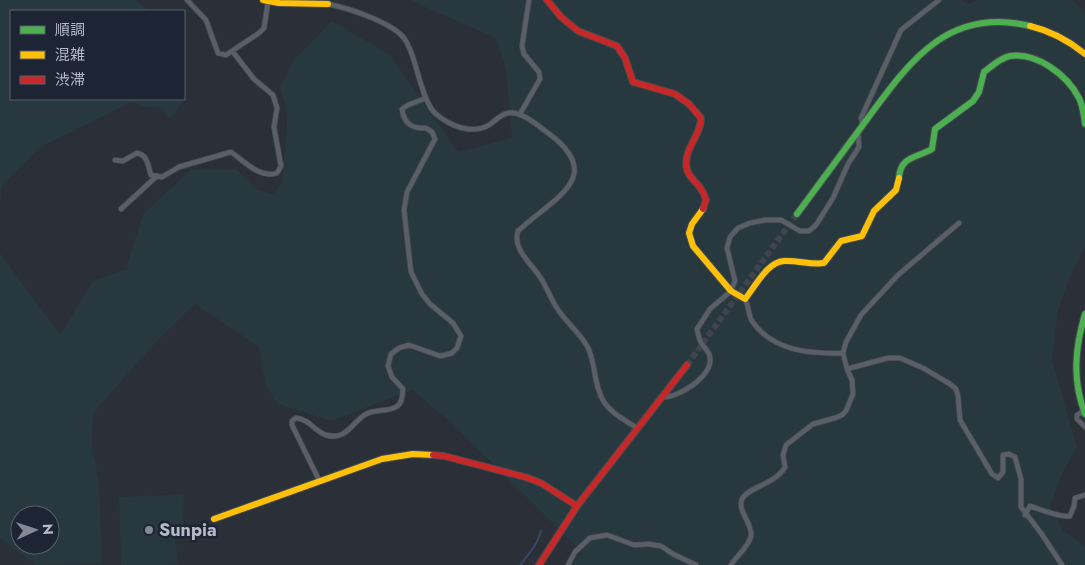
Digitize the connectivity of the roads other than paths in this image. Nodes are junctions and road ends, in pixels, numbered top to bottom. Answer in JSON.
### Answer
{"nodes":[{"id":1,"x":187,"y":0,"type":"edge"},
{"id":2,"x":529,"y":0,"type":"edge"},
{"id":3,"x":547,"y":0,"type":"edge"},
{"id":4,"x":939,"y":0,"type":"edge"},
{"id":5,"x":266,"y":1,"type":"edge"},
{"id":6,"x":328,"y":4,"type":"joint"},
{"id":7,"x":233,"y":52,"type":"junction"},
{"id":8,"x":1085,"y":54,"type":"edge"},
{"id":9,"x":426,"y":98,"type":"junction"},
{"id":10,"x":520,"y":114,"type":"junction"},
{"id":11,"x":864,"y":124,"type":"junction"},
{"id":12,"x":1085,"y":124,"type":"edge"},
{"id":13,"x":858,"y":131,"type":"junction"},
{"id":14,"x":115,"y":160,"type":"dead end"},
{"id":15,"x":157,"y":176,"type":"junction"},
{"id":16,"x":121,"y":209,"type":"dead end"},
{"id":17,"x":797,"y":214,"type":"tunnel mouth"},
{"id":18,"x":959,"y":223,"type":"dead end"},
{"id":19,"x":731,"y":291,"type":"junction"},
{"id":20,"x":745,"y":299,"type":"junction"},
{"id":21,"x":1085,"y":317,"type":"edge"},
{"id":22,"x":844,"y":353,"type":"junction"},
{"id":23,"x":687,"y":365,"type":"tunnel mouth"},
{"id":24,"x":847,"y":369,"type":"junction"},
{"id":25,"x":662,"y":397,"type":"junction"},
{"id":26,"x":1084,"y":412,"type":"edge"},
{"id":27,"x":1085,"y":427,"type":"edge"},
{"id":28,"x":637,"y":428,"type":"junction"},
{"id":29,"x":320,"y":482,"type":"junction"},
{"id":30,"x":1085,"y":495,"type":"edge"},
{"id":31,"x":577,"y":506,"type":"junction"},
{"id":32,"x":1025,"y":515,"type":"junction"},
{"id":33,"x":214,"y":519,"type":"dead end"},
{"id":34,"x":539,"y":565,"type":"edge"},
{"id":35,"x":568,"y":565,"type":"edge"},
{"id":36,"x":696,"y":565,"type":"edge"},
{"id":37,"x":731,"y":565,"type":"edge"},
{"id":38,"x":1062,"y":565,"type":"edge"}],
"edges":[{"from":1,"to":7,"type":"street"},
{"from":2,"to":10,"type":"street"},
{"from":3,"to":19,"type":"street"},
{"from":4,"to":11,"type":"street"},
{"from":5,"to":6,"type":"street"},
{"from":5,"to":7,"type":"street"},
{"from":6,"to":9,"type":"street"},
{"from":7,"to":15,"type":"street"},
{"from":8,"to":11,"type":"street"},
{"from":9,"to":10,"type":"street"},
{"from":9,"to":29,"type":"street"},
{"from":10,"to":28,"type":"street"},
{"from":11,"to":13,"type":"street"},
{"from":12,"to":20,"type":"street"},
{"from":13,"to":17,"type":"street"},
{"from":13,"to":19,"type":"street"},
{"from":14,"to":15,"type":"street"},
{"from":15,"to":16,"type":"street"},
{"from":18,"to":22,"type":"street"},
{"from":19,"to":20,"type":"street"},
{"from":19,"to":25,"type":"street"},
{"from":20,"to":22,"type":"street"},
{"from":21,"to":26,"type":"street"},
{"from":22,"to":24,"type":"street"},
{"from":23,"to":25,"type":"street"},
{"from":24,"to":32,"type":"street"},
{"from":24,"to":37,"type":"street"},
{"from":25,"to":28,"type":"street"},
{"from":26,"to":27,"type":"street"},
{"from":28,"to":31,"type":"street"},
{"from":29,"to":31,"type":"street"},
{"from":29,"to":33,"type":"street"},
{"from":30,"to":32,"type":"street"},
{"from":31,"to":34,"type":"street"},
{"from":32,"to":38,"type":"street"},
{"from":35,"to":36,"type":"street"}]}
